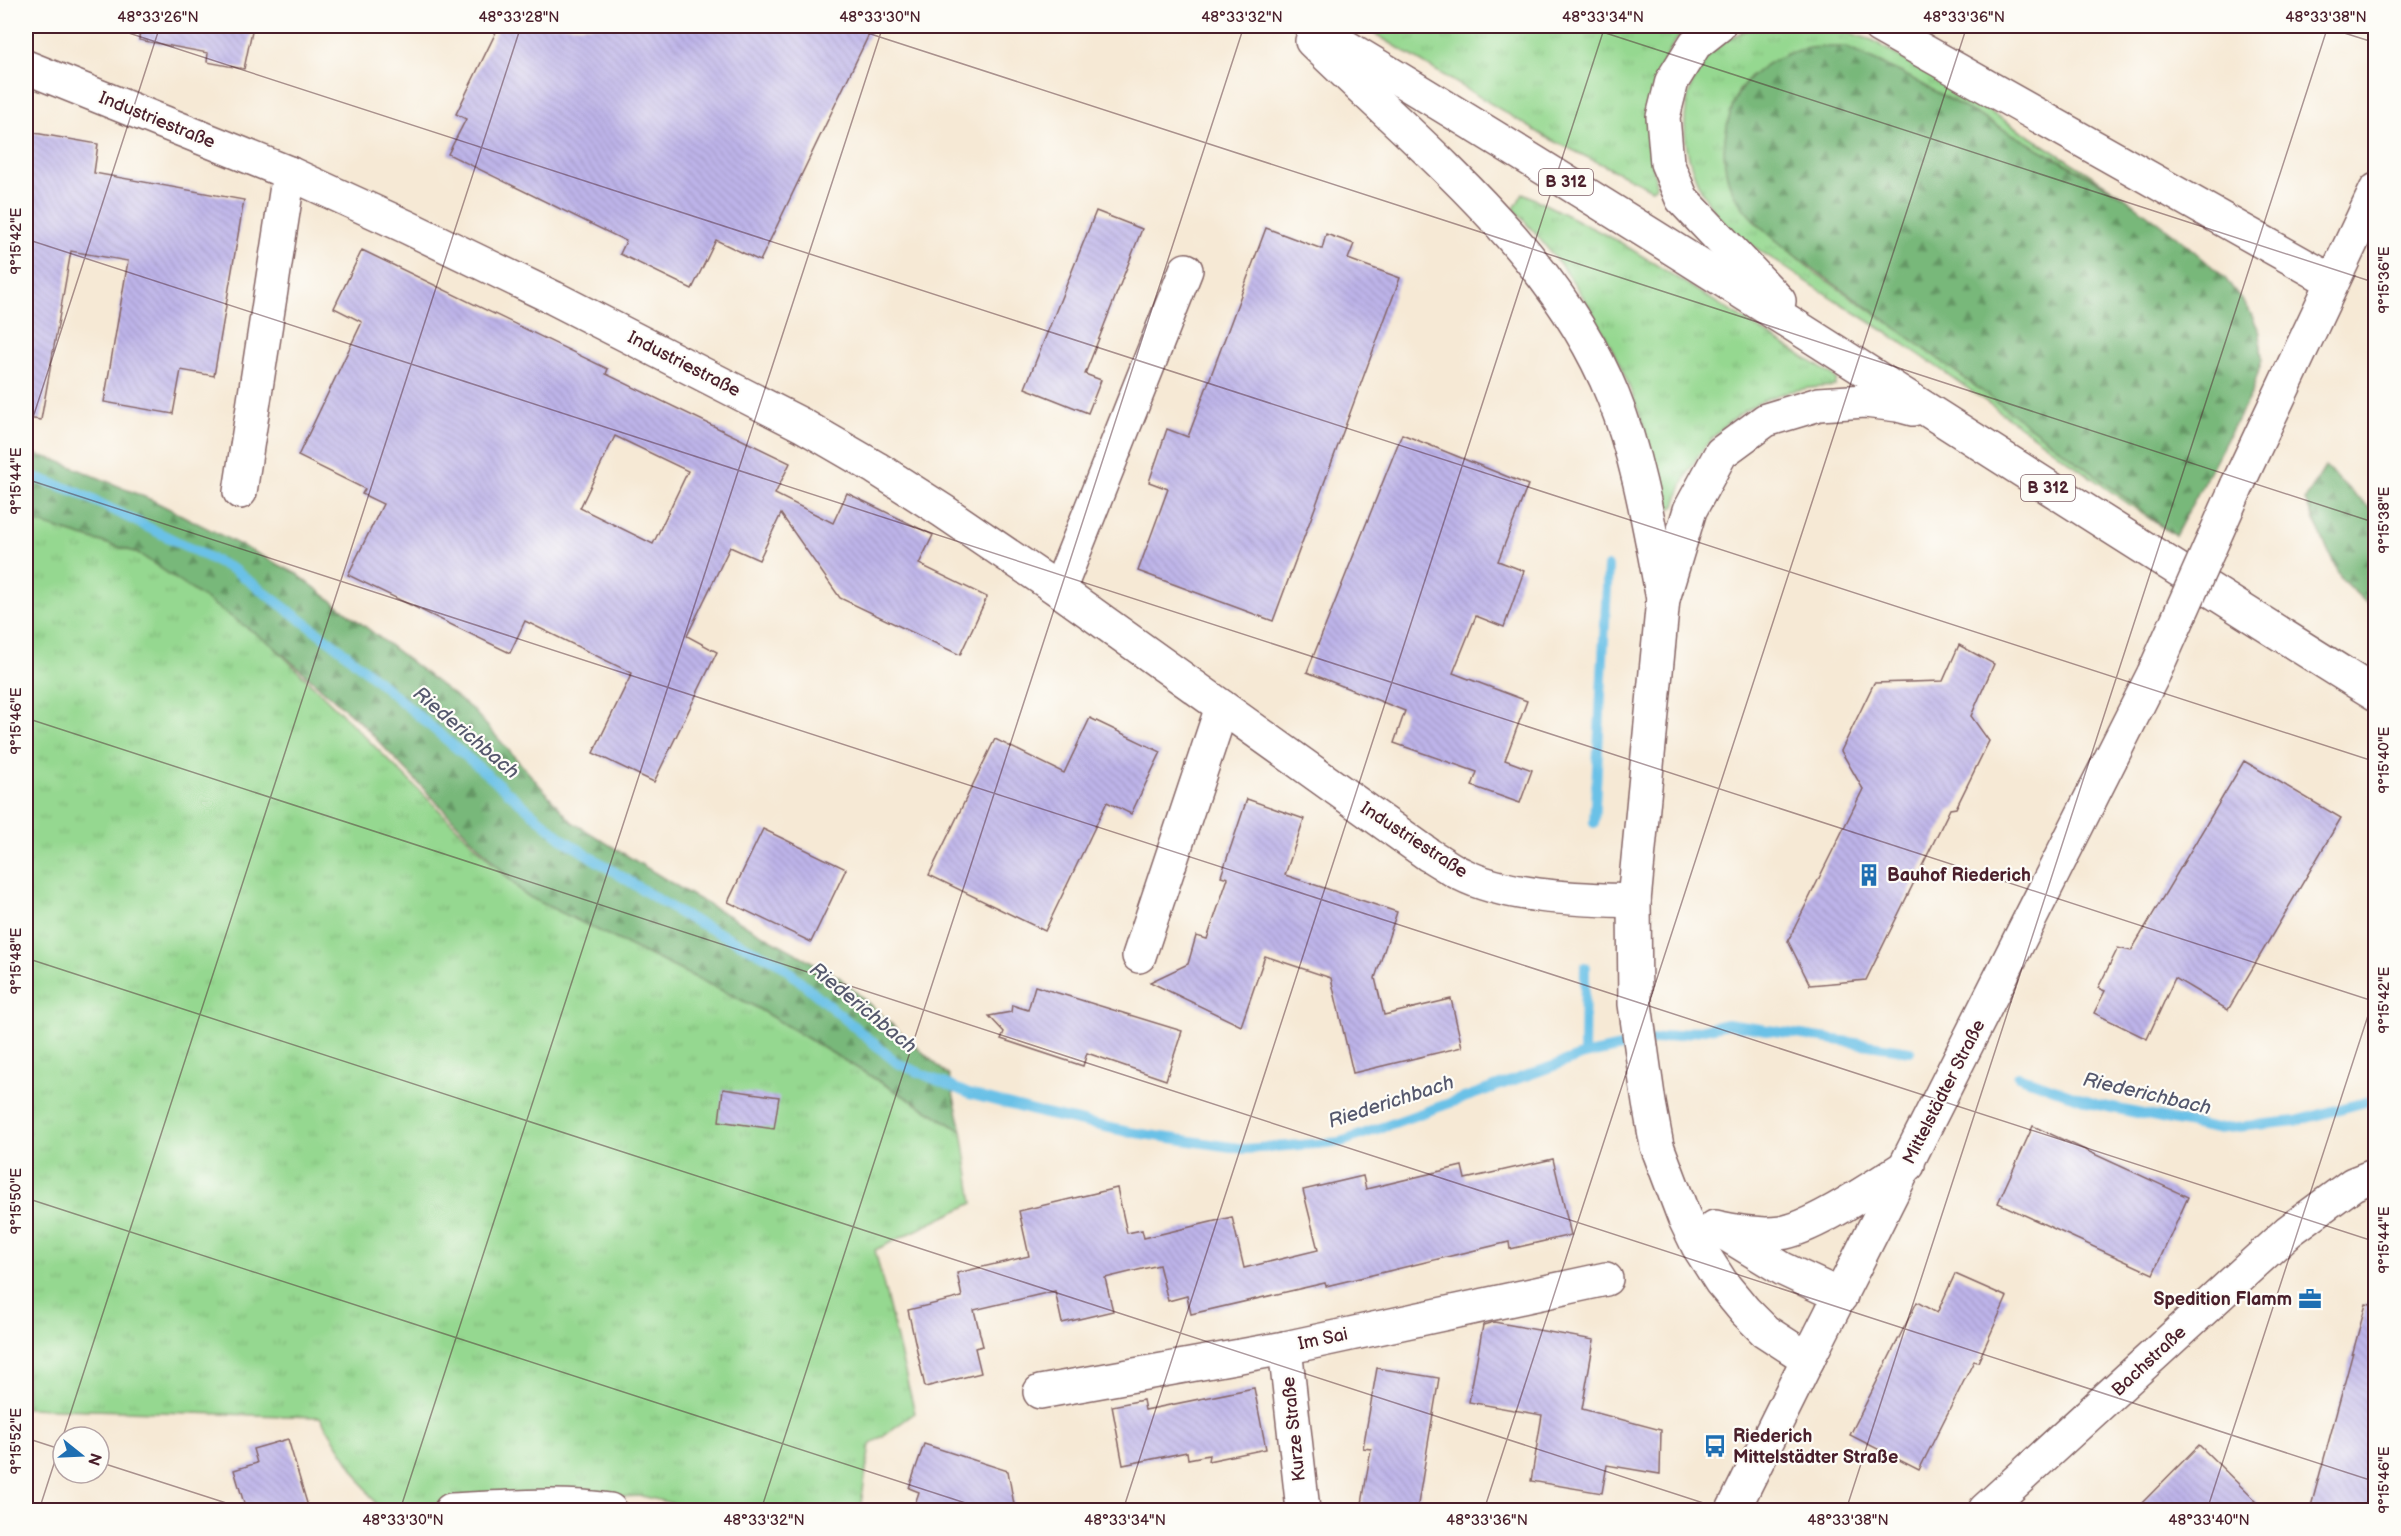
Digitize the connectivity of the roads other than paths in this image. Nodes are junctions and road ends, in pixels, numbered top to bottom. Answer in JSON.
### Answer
{"nodes":[{"id":1,"x":1296,"y":26,"type":"edge"},
{"id":2,"x":1311,"y":26,"type":"edge"},
{"id":3,"x":1718,"y":26,"type":"edge"},
{"id":4,"x":1879,"y":26,"type":"edge"},
{"id":5,"x":26,"y":67,"type":"edge"},
{"id":6,"x":289,"y":173,"type":"junction"},
{"id":7,"x":2376,"y":190,"type":"edge"},
{"id":8,"x":1186,"y":270,"type":"dead end"},
{"id":9,"x":2332,"y":281,"type":"junction"},
{"id":10,"x":1818,"y":342,"type":"junction"},
{"id":11,"x":1935,"y":416,"type":"junction"},
{"id":12,"x":240,"y":492,"type":"dead end"},
{"id":13,"x":1059,"y":590,"type":"junction"},
{"id":14,"x":1663,"y":599,"type":"junction"},
{"id":15,"x":2376,"y":694,"type":"edge"},
{"id":16,"x":1222,"y":707,"type":"junction"},
{"id":17,"x":1634,"y":901,"type":"junction"},
{"id":18,"x":1139,"y":956,"type":"dead end"},
{"id":19,"x":1908,"y":1165,"type":"junction"},
{"id":20,"x":2376,"y":1175,"type":"edge"},
{"id":21,"x":1672,"y":1182,"type":"junction"},
{"id":22,"x":1715,"y":1227,"type":"junction"},
{"id":23,"x":1606,"y":1279,"type":"dead end"},
{"id":24,"x":1841,"y":1296,"type":"junction"},
{"id":25,"x":1285,"y":1347,"type":"junction"},
{"id":26,"x":1808,"y":1359,"type":"junction"},
{"id":27,"x":1040,"y":1392,"type":"dead end"},
{"id":28,"x":451,"y":1510,"type":"edge"},
{"id":29,"x":610,"y":1510,"type":"edge"},
{"id":30,"x":1303,"y":1510,"type":"edge"},
{"id":31,"x":1732,"y":1510,"type":"edge"},
{"id":32,"x":1985,"y":1510,"type":"edge"}],
"edges":[{"from":1,"to":14,"type":"main road"},
{"from":2,"to":10,"type":"main road","number":"B 312"},
{"from":3,"to":10,"type":"main road"},
{"from":4,"to":9,"type":"main road"},
{"from":5,"to":6,"type":"main road","name":"Industriestraße"},
{"from":6,"to":12,"type":"main road"},
{"from":6,"to":13,"type":"main road","name":"Industriestraße"},
{"from":7,"to":9,"type":"main road","name":"Mittelstädter Straße"},
{"from":8,"to":13,"type":"main road"},
{"from":9,"to":19,"type":"main road","name":"Mittelstädter Straße","bridge":true},
{"from":10,"to":11,"type":"main road","number":"B 312"},
{"from":11,"to":14,"type":"main road"},
{"from":11,"to":15,"type":"main road","number":"B 312"},
{"from":13,"to":16,"type":"main road","name":"Industriestraße"},
{"from":14,"to":17,"type":"main road"},
{"from":16,"to":17,"type":"main road","name":"Industriestraße"},
{"from":16,"to":18,"type":"main road"},
{"from":17,"to":21,"type":"main road"},
{"from":19,"to":22,"type":"main road"},
{"from":19,"to":24,"type":"main road","name":"Mittelstädter Straße"},
{"from":20,"to":32,"type":"main road","name":"Bachstraße"},
{"from":21,"to":22,"type":"main road"},
{"from":21,"to":26,"type":"main road"},
{"from":22,"to":24,"type":"main road"},
{"from":23,"to":25,"type":"main road","name":"Im Sai"},
{"from":24,"to":26,"type":"main road","name":"Mittelstädter Straße"},
{"from":25,"to":27,"type":"main road","name":"Im Sai"},
{"from":25,"to":30,"type":"main road","name":"Kurze Straße"},
{"from":26,"to":31,"type":"main road","name":"Mittelstädter Straße"},
{"from":28,"to":29,"type":"main road"}]}
